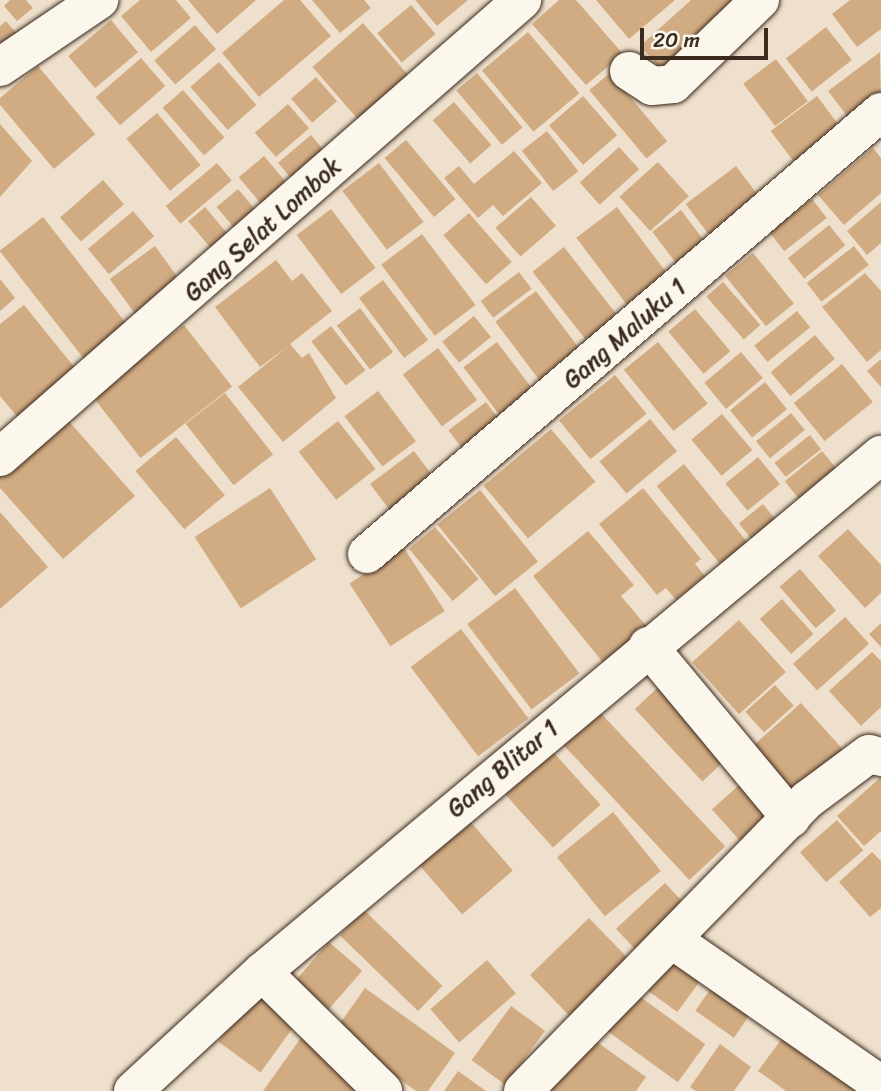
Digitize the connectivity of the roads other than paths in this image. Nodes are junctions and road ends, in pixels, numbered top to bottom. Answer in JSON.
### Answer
{"nodes":[{"id":1,"x":99,"y":0,"type":"edge"},
{"id":2,"x":522,"y":0,"type":"edge"},
{"id":3,"x":760,"y":0,"type":"edge"},
{"id":4,"x":0,"y":67,"type":"edge"},
{"id":5,"x":629,"y":71,"type":"dead end"},
{"id":6,"x":881,"y":112,"type":"edge"},
{"id":7,"x":881,"y":455,"type":"edge"},
{"id":8,"x":0,"y":457,"type":"edge"},
{"id":9,"x":367,"y":554,"type":"dead end"},
{"id":10,"x":648,"y":646,"type":"junction"},
{"id":11,"x":881,"y":757,"type":"edge"},
{"id":12,"x":791,"y":818,"type":"junction"},
{"id":13,"x":674,"y":941,"type":"junction"},
{"id":14,"x":262,"y":972,"type":"junction"},
{"id":15,"x":881,"y":1085,"type":"edge"},
{"id":16,"x":133,"y":1091,"type":"edge"},
{"id":17,"x":383,"y":1091,"type":"edge"},
{"id":18,"x":523,"y":1091,"type":"edge"}],
"edges":[{"from":1,"to":4,"type":"street"},
{"from":2,"to":8,"type":"street","name":"Gang Selat Lombok"},
{"from":3,"to":5,"type":"street"},
{"from":6,"to":9,"type":"street","name":"Gang Maluku 1"},
{"from":7,"to":10,"type":"street","name":"Gang Blitar 1"},
{"from":10,"to":12,"type":"street"},
{"from":10,"to":14,"type":"street","name":"Gang Blitar 1"},
{"from":11,"to":12,"type":"street"},
{"from":12,"to":13,"type":"street"},
{"from":13,"to":15,"type":"street"},
{"from":13,"to":18,"type":"street"},
{"from":14,"to":16,"type":"street","name":"Gang Blitar 1"},
{"from":14,"to":17,"type":"street"}]}
